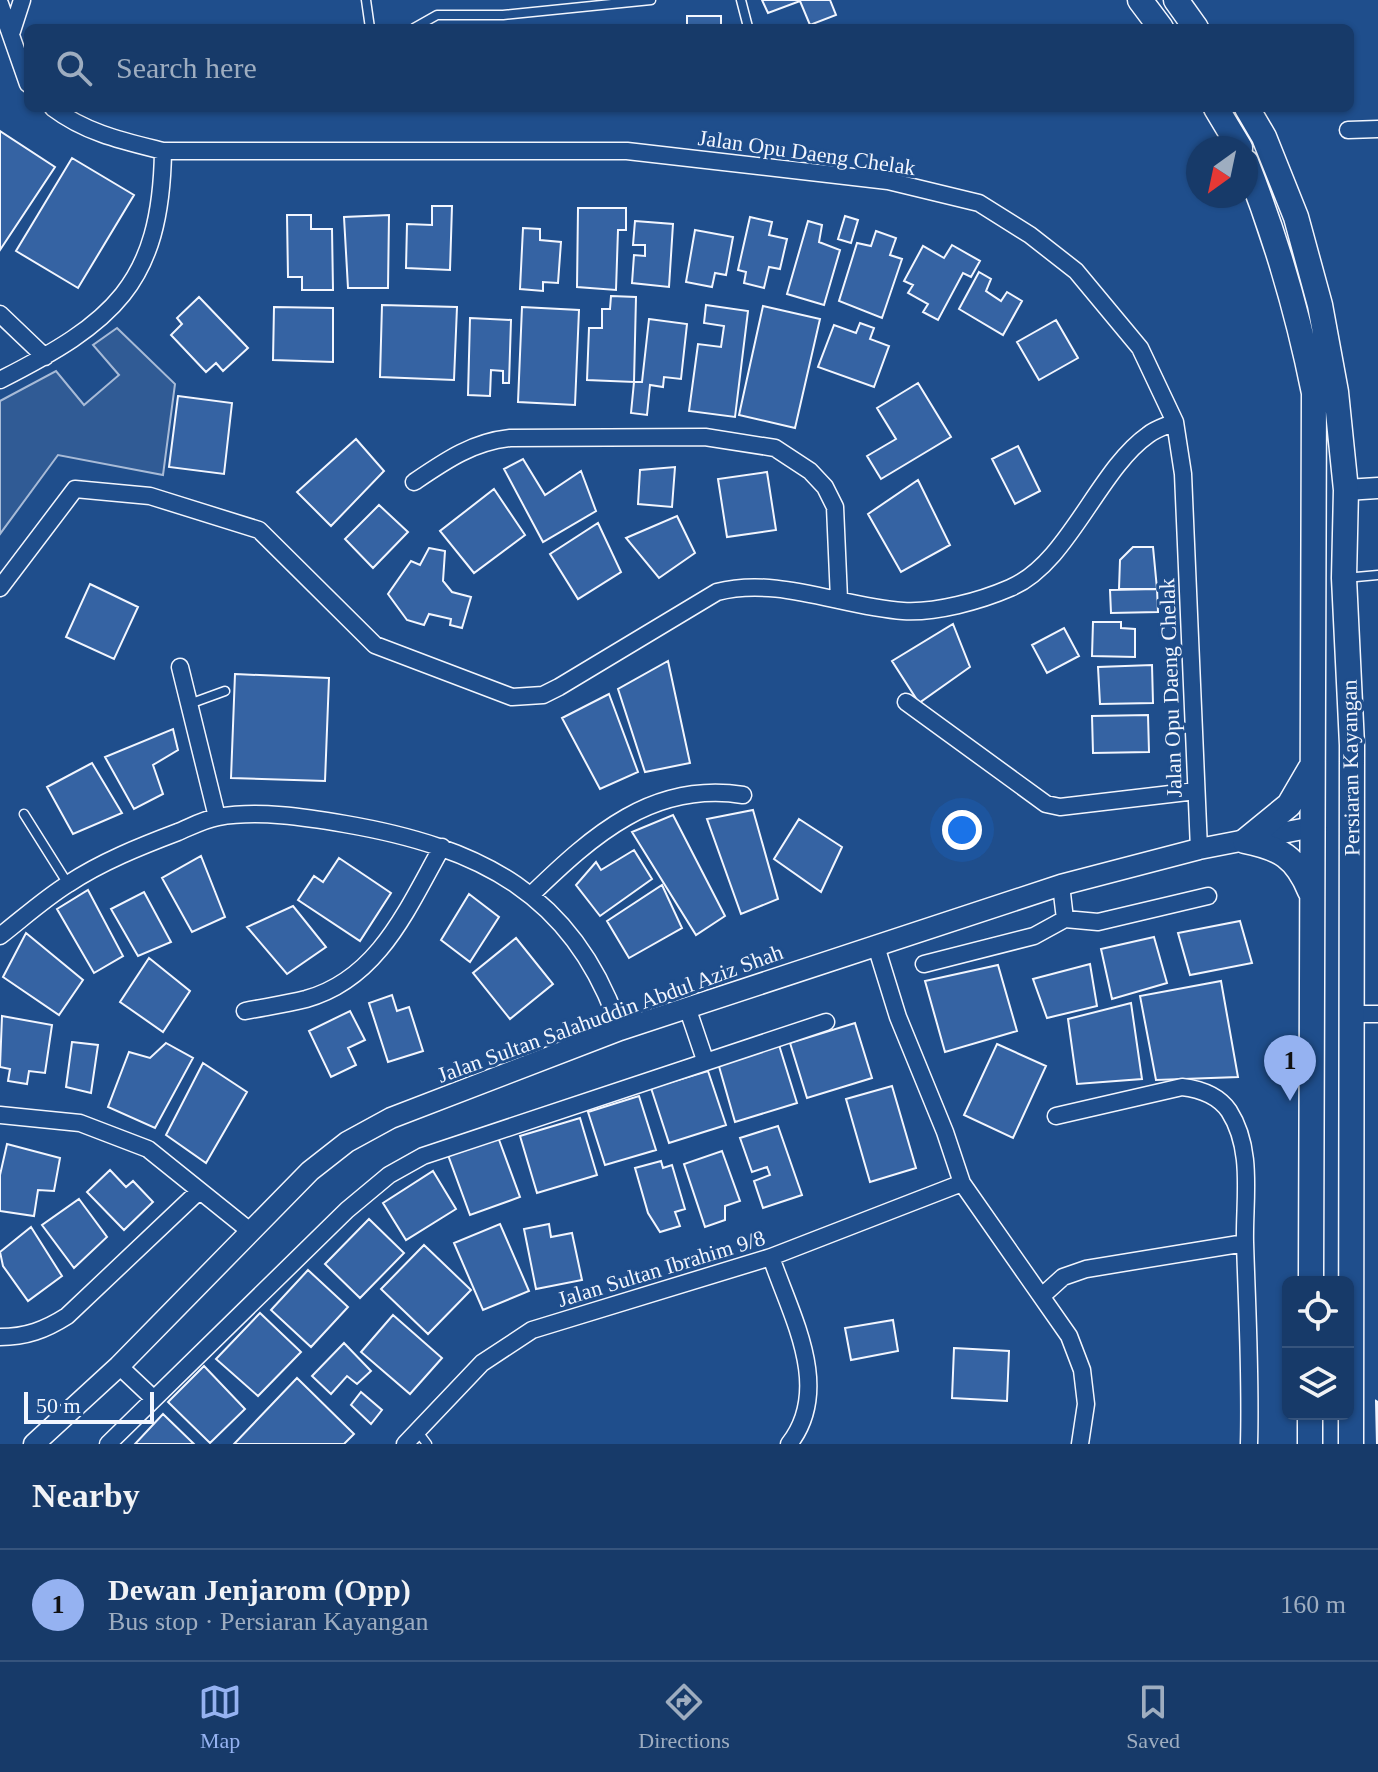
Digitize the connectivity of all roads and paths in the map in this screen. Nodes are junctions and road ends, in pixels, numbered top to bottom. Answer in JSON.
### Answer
{"nodes":[{"id":1,"x":22,"y":0,"type":"edge"},
{"id":2,"x":366,"y":0,"type":"edge"},
{"id":3,"x":651,"y":0,"type":"edge"},
{"id":4,"x":741,"y":0,"type":"edge"},
{"id":5,"x":1140,"y":0,"type":"edge"},
{"id":6,"x":1176,"y":0,"type":"edge"},
{"id":7,"x":0,"y":4,"type":"edge"},
{"id":8,"x":369,"y":24,"type":"edge"},
{"id":9,"x":421,"y":24,"type":"edge"},
{"id":10,"x":747,"y":24,"type":"edge"},
{"id":11,"x":1158,"y":24,"type":"edge"},
{"id":12,"x":1193,"y":24,"type":"edge"},
{"id":13,"x":12,"y":31,"type":"junction"},
{"id":14,"x":24,"y":71,"type":"edge"},
{"id":15,"x":59,"y":112,"type":"edge"},
{"id":16,"x":1218,"y":112,"type":"edge"},
{"id":17,"x":1249,"y":112,"type":"edge"},
{"id":18,"x":1378,"y":129,"type":"edge"},
{"id":19,"x":1348,"y":130,"type":"dead end"},
{"id":20,"x":1233,"y":136,"type":"edge"},
{"id":21,"x":163,"y":151,"type":"junction"},
{"id":22,"x":1258,"y":193,"type":"edge"},
{"id":23,"x":0,"y":314,"type":"edge"},
{"id":24,"x":45,"y":357,"type":"junction"},
{"id":25,"x":0,"y":380,"type":"edge"},
{"id":26,"x":1175,"y":422,"type":"junction"},
{"id":27,"x":414,"y":482,"type":"dead end"},
{"id":28,"x":1378,"y":488,"type":"edge"},
{"id":29,"x":1346,"y":490,"type":"junction"},
{"id":30,"x":1378,"y":575,"type":"edge"},
{"id":31,"x":1344,"y":578,"type":"junction"},
{"id":32,"x":0,"y":588,"type":"edge"},
{"id":33,"x":839,"y":599,"type":"junction"},
{"id":34,"x":180,"y":667,"type":"dead end"},
{"id":35,"x":225,"y":691,"type":"dead end"},
{"id":36,"x":906,"y":702,"type":"dead end"},
{"id":37,"x":192,"y":703,"type":"junction"},
{"id":38,"x":1352,"y":745,"type":"junction"},
{"id":39,"x":1313,"y":763,"type":"junction"},
{"id":40,"x":1196,"y":791,"type":"junction"},
{"id":41,"x":743,"y":795,"type":"dead end"},
{"id":42,"x":24,"y":814,"type":"dead end"},
{"id":43,"x":217,"y":817,"type":"junction"},
{"id":44,"x":1313,"y":827,"type":"junction"},
{"id":45,"x":1245,"y":841,"type":"junction"},
{"id":46,"x":442,"y":847,"type":"junction"},
{"id":47,"x":1199,"y":849,"type":"junction"},
{"id":48,"x":68,"y":884,"type":"junction"},
{"id":49,"x":1061,"y":885,"type":"junction"},
{"id":50,"x":532,"y":894,"type":"junction"},
{"id":51,"x":1208,"y":896,"type":"dead end"},
{"id":52,"x":1313,"y":897,"type":"junction"},
{"id":53,"x":1065,"y":919,"type":"junction"},
{"id":54,"x":0,"y":936,"type":"edge"},
{"id":55,"x":876,"y":946,"type":"junction"},
{"id":56,"x":924,"y":964,"type":"dead end"},
{"id":57,"x":687,"y":1007,"type":"junction"},
{"id":58,"x":245,"y":1011,"type":"dead end"},
{"id":59,"x":1350,"y":1014,"type":"junction"},
{"id":60,"x":1378,"y":1014,"type":"edge"},
{"id":61,"x":826,"y":1022,"type":"dead end"},
{"id":62,"x":620,"y":1030,"type":"junction"},
{"id":63,"x":705,"y":1060,"type":"junction"},
{"id":64,"x":0,"y":1115,"type":"edge"},
{"id":65,"x":1056,"y":1116,"type":"dead end"},
{"id":66,"x":962,"y":1183,"type":"junction"},
{"id":67,"x":198,"y":1192,"type":"junction"},
{"id":68,"x":250,"y":1231,"type":"junction"},
{"id":69,"x":1245,"y":1243,"type":"junction"},
{"id":70,"x":771,"y":1257,"type":"junction"},
{"id":71,"x":1311,"y":1276,"type":"edge"},
{"id":72,"x":1042,"y":1296,"type":"junction"},
{"id":73,"x":0,"y":1337,"type":"edge"},
{"id":74,"x":119,"y":1366,"type":"junction"},
{"id":75,"x":153,"y":1398,"type":"junction"},
{"id":76,"x":1310,"y":1420,"type":"edge"},
{"id":77,"x":423,"y":1438,"type":"edge"},
{"id":78,"x":34,"y":1444,"type":"edge"},
{"id":79,"x":108,"y":1444,"type":"edge"},
{"id":80,"x":405,"y":1444,"type":"edge"},
{"id":81,"x":789,"y":1444,"type":"edge"},
{"id":82,"x":1080,"y":1444,"type":"edge"},
{"id":83,"x":1249,"y":1444,"type":"edge"},
{"id":84,"x":1310,"y":1444,"type":"edge"},
{"id":85,"x":1351,"y":1444,"type":"edge"}],
"edges":[{"from":1,"to":13,"type":"street"},
{"from":2,"to":8,"type":"lane"},
{"from":3,"to":9,"type":"lane"},
{"from":4,"to":10,"type":"lane"},
{"from":5,"to":11,"type":"main road"},
{"from":6,"to":12,"type":"main road"},
{"from":7,"to":13,"type":"street"},
{"from":13,"to":14,"type":"street"},
{"from":15,"to":21,"type":"street","name":"Jalan Opu Daeng Chelak"},
{"from":16,"to":20,"type":"main road"},
{"from":17,"to":29,"type":"main road","name":"Persiaran Kayangan"},
{"from":18,"to":19,"type":"street"},
{"from":21,"to":24,"type":"street"},
{"from":21,"to":26,"type":"street","name":"Jalan Opu Daeng Chelak"},
{"from":22,"to":39,"type":"main road","name":"Persiaran Kayangan"},
{"from":23,"to":24,"type":"street"},
{"from":24,"to":25,"type":"street"},
{"from":26,"to":33,"type":"street"},
{"from":26,"to":40,"type":"street","name":"Jalan Opu Daeng Chelak"},
{"from":27,"to":33,"type":"street"},
{"from":28,"to":29,"type":"street"},
{"from":29,"to":31,"type":"main road","name":"Persiaran Kayangan"},
{"from":30,"to":31,"type":"lane"},
{"from":31,"to":38,"type":"main road","name":"Persiaran Kayangan"},
{"from":32,"to":33,"type":"street"},
{"from":34,"to":37,"type":"street"},
{"from":35,"to":37,"type":"lane"},
{"from":36,"to":40,"type":"street"},
{"from":37,"to":43,"type":"street"},
{"from":38,"to":44,"type":"main road"},
{"from":38,"to":59,"type":"main road","name":"Persiaran Kayangan"},
{"from":39,"to":44,"type":"main road","name":"Persiaran Kayangan"},
{"from":39,"to":45,"type":"main road"},
{"from":40,"to":47,"type":"street","name":"Jalan Opu Daeng Chelak"},
{"from":41,"to":50,"type":"street"},
{"from":42,"to":48,"type":"lane"},
{"from":43,"to":46,"type":"street"},
{"from":43,"to":48,"type":"street"},
{"from":44,"to":45,"type":"street","name":"Jalan Sultan Salahuddin Abdul Aziz Shah"},
{"from":44,"to":52,"type":"main road","name":"Persiaran Kayangan"},
{"from":45,"to":47,"type":"street","name":"Jalan Sultan Salahuddin Abdul Aziz Shah"},
{"from":45,"to":52,"type":"main road"},
{"from":46,"to":50,"type":"street"},
{"from":46,"to":58,"type":"street"},
{"from":47,"to":49,"type":"street","name":"Jalan Sultan Salahuddin Abdul Aziz Shah"},
{"from":48,"to":54,"type":"street"},
{"from":49,"to":53,"type":"street"},
{"from":49,"to":55,"type":"street","name":"Jalan Sultan Salahuddin Abdul Aziz Shah"},
{"from":50,"to":62,"type":"street"},
{"from":51,"to":53,"type":"street"},
{"from":52,"to":71,"type":"main road","name":"Persiaran Kayangan"},
{"from":53,"to":56,"type":"street"},
{"from":55,"to":57,"type":"street","name":"Jalan Sultan Salahuddin Abdul Aziz Shah"},
{"from":55,"to":66,"type":"street"},
{"from":57,"to":62,"type":"street","name":"Jalan Sultan Salahuddin Abdul Aziz Shah"},
{"from":57,"to":63,"type":"street"},
{"from":59,"to":60,"type":"street"},
{"from":59,"to":85,"type":"main road","name":"Persiaran Kayangan"},
{"from":61,"to":63,"type":"street"},
{"from":62,"to":68,"type":"street","name":"Jalan Sultan Salahuddin Abdul Aziz Shah"},
{"from":63,"to":75,"type":"street"},
{"from":64,"to":67,"type":"street"},
{"from":65,"to":69,"type":"street"},
{"from":66,"to":70,"type":"street","name":"Jalan Sultan Ibrahim 9/8"},
{"from":66,"to":72,"type":"street"},
{"from":67,"to":68,"type":"street"},
{"from":67,"to":73,"type":"street"},
{"from":68,"to":74,"type":"street","name":"Jalan Sultan Salahuddin Abdul Aziz Shah"},
{"from":69,"to":72,"type":"street"},
{"from":69,"to":83,"type":"street"},
{"from":70,"to":77,"type":"street","name":"Jalan Sultan Ibrahim 9/8"},
{"from":70,"to":81,"type":"street"},
{"from":72,"to":82,"type":"street"},
{"from":74,"to":75,"type":"street"},
{"from":74,"to":78,"type":"street","name":"Jalan Sultan Salahuddin Abdul Aziz Shah"},
{"from":75,"to":79,"type":"street"},
{"from":76,"to":84,"type":"main road"},
{"from":77,"to":80,"type":"street","name":"Jalan Sultan Ibrahim 9/8"}]}
